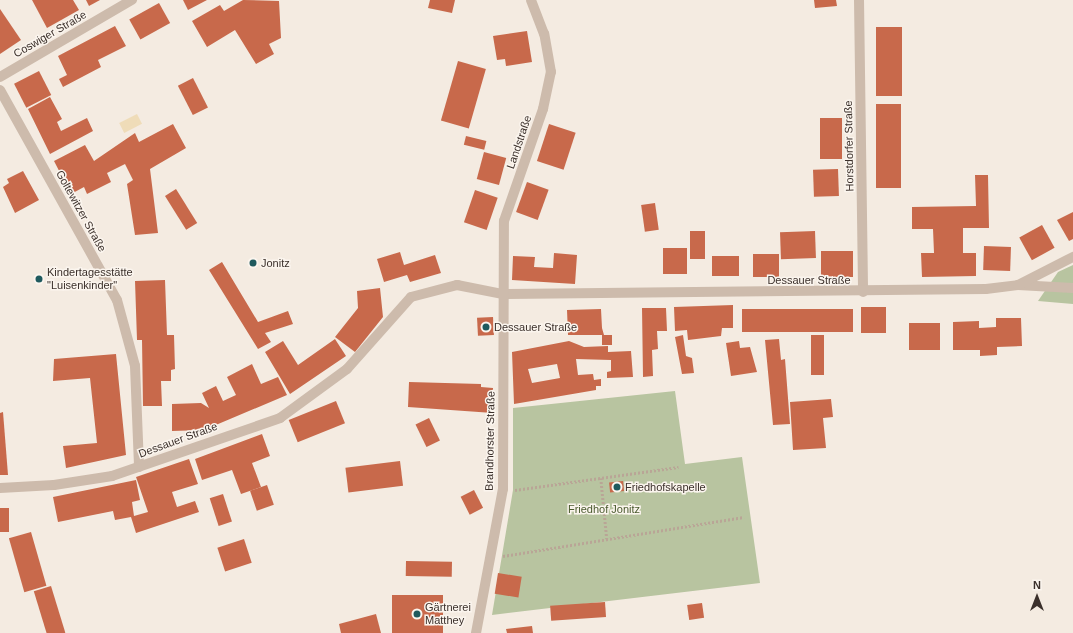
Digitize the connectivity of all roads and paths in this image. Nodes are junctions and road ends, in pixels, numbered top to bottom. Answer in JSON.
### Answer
{"nodes":[{"id":1,"x":132,"y":0,"type":"edge"},
{"id":2,"x":531,"y":0,"type":"edge"},
{"id":3,"x":859,"y":0,"type":"edge"},
{"id":4,"x":0,"y":77,"type":"edge"},
{"id":5,"x":1,"y":95,"type":"edge"},
{"id":6,"x":1073,"y":257,"type":"edge"},
{"id":7,"x":1018,"y":285,"type":"junction"},
{"id":8,"x":1073,"y":288,"type":"edge"},
{"id":9,"x":863,"y":292,"type":"junction"},
{"id":10,"x":503,"y":294,"type":"junction"},
{"id":11,"x":139,"y":467,"type":"junction"},
{"id":12,"x":678,"y":467,"type":"dead end"},
{"id":13,"x":601,"y":478,"type":"junction"},
{"id":14,"x":0,"y":488,"type":"edge"},
{"id":15,"x":513,"y":490,"type":"dead end"},
{"id":16,"x":744,"y":517,"type":"dead end"},
{"id":17,"x":607,"y":539,"type":"junction"},
{"id":18,"x":501,"y":556,"type":"dead end"},
{"id":19,"x":476,"y":633,"type":"edge"}],
"edges":[{"from":1,"to":4,"type":"street","name":"Coswiger Straße"},
{"from":2,"to":10,"type":"street","name":"Landstraße"},
{"from":3,"to":9,"type":"street","name":"Horstdorfer Straße"},
{"from":5,"to":11,"type":"street","name":"Goltewitzer Straße"},
{"from":6,"to":7,"type":"street","name":"Dessauer Straße"},
{"from":7,"to":8,"type":"street"},
{"from":7,"to":9,"type":"street","name":"Dessauer Straße"},
{"from":9,"to":10,"type":"street","name":"Dessauer Straße"},
{"from":10,"to":11,"type":"street","name":"Dessauer Straße"},
{"from":10,"to":19,"type":"street","name":"Brandhorster Straße"},
{"from":11,"to":14,"type":"street","name":"Dessauer Straße"},
{"from":12,"to":13,"type":"path"},
{"from":13,"to":15,"type":"path"},
{"from":13,"to":17,"type":"path"},
{"from":16,"to":17,"type":"path"},
{"from":17,"to":18,"type":"path"}]}
